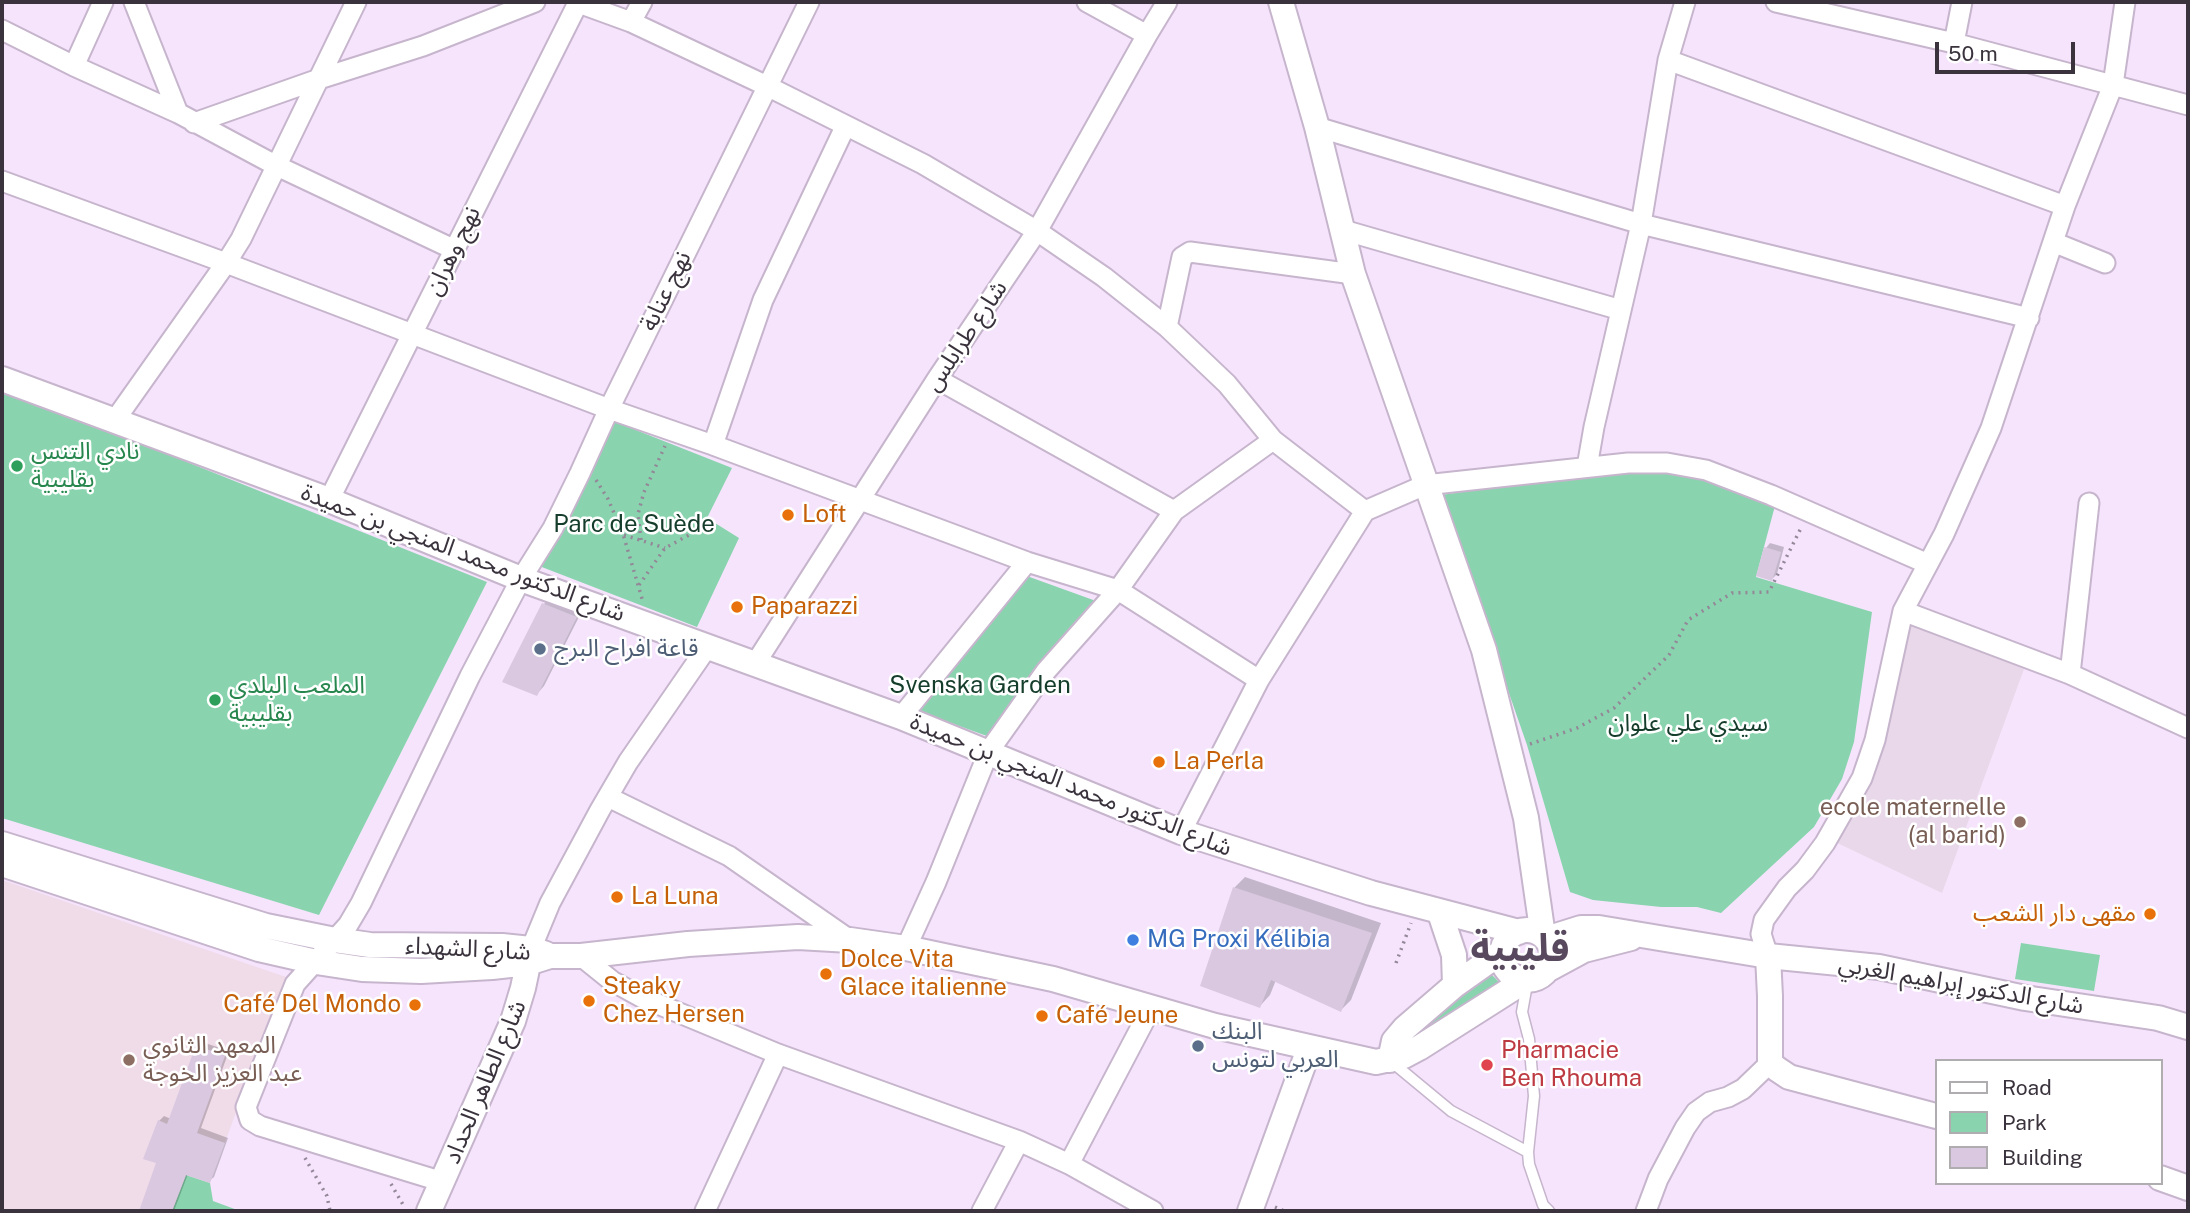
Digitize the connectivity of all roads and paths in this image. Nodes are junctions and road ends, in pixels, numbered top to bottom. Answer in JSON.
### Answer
{"nodes":[{"id":1,"x":103,"y":2,"type":"edge"},
{"id":2,"x":134,"y":2,"type":"edge"},
{"id":3,"x":356,"y":2,"type":"edge"},
{"id":4,"x":535,"y":2,"type":"edge"},
{"id":5,"x":577,"y":2,"type":"edge"},
{"id":6,"x":642,"y":2,"type":"edge"},
{"id":7,"x":809,"y":2,"type":"edge"},
{"id":8,"x":1087,"y":2,"type":"edge"},
{"id":9,"x":1167,"y":2,"type":"edge"},
{"id":10,"x":1281,"y":2,"type":"edge"},
{"id":11,"x":1685,"y":2,"type":"edge"},
{"id":12,"x":1962,"y":2,"type":"edge"},
{"id":13,"x":2125,"y":2,"type":"edge"},
{"id":14,"x":1787,"y":3,"type":"edge"},
{"id":15,"x":631,"y":22,"type":"junction"},
{"id":16,"x":2,"y":30,"type":"edge"},
{"id":17,"x":1147,"y":35,"type":"junction"},
{"id":18,"x":1954,"y":43,"type":"junction"},
{"id":19,"x":1668,"y":60,"type":"junction"},
{"id":20,"x":74,"y":66,"type":"junction"},
{"id":21,"x":319,"y":79,"type":"junction"},
{"id":22,"x":2113,"y":85,"type":"junction"},
{"id":23,"x":767,"y":86,"type":"junction"},
{"id":24,"x":2188,"y":106,"type":"edge"},
{"id":25,"x":186,"y":118,"type":"junction"},
{"id":26,"x":845,"y":127,"type":"junction"},
{"id":27,"x":1317,"y":127,"type":"junction"},
{"id":28,"x":275,"y":166,"type":"junction"},
{"id":29,"x":2,"y":181,"type":"edge"},
{"id":30,"x":2065,"y":206,"type":"junction"},
{"id":31,"x":1641,"y":224,"type":"junction"},
{"id":32,"x":1343,"y":230,"type":"junction"},
{"id":33,"x":1037,"y":231,"type":"junction"},
{"id":34,"x":2053,"y":243,"type":"junction"},
{"id":35,"x":453,"y":249,"type":"junction"},
{"id":36,"x":2105,"y":262,"type":"dead end"},
{"id":37,"x":226,"y":263,"type":"junction"},
{"id":38,"x":1353,"y":274,"type":"junction"},
{"id":39,"x":1621,"y":310,"type":"junction"},
{"id":40,"x":2029,"y":318,"type":"junction"},
{"id":41,"x":1167,"y":327,"type":"junction"},
{"id":42,"x":412,"y":334,"type":"junction"},
{"id":43,"x":2,"y":379,"type":"edge"},
{"id":44,"x":937,"y":379,"type":"junction"},
{"id":45,"x":609,"y":409,"type":"junction"},
{"id":46,"x":114,"y":420,"type":"junction"},
{"id":47,"x":673,"y":431,"type":"junction"},
{"id":48,"x":1273,"y":440,"type":"junction"},
{"id":49,"x":713,"y":445,"type":"junction"},
{"id":50,"x":1587,"y":467,"type":"junction"},
{"id":51,"x":580,"y":474,"type":"junction"},
{"id":52,"x":1425,"y":485,"type":"junction"},
{"id":53,"x":329,"y":499,"type":"junction"},
{"id":54,"x":860,"y":500,"type":"junction"},
{"id":55,"x":2089,"y":503,"type":"dead end"},
{"id":56,"x":1174,"y":511,"type":"junction"},
{"id":57,"x":1365,"y":511,"type":"junction"},
{"id":58,"x":1808,"y":511,"type":"junction"},
{"id":59,"x":713,"y":522,"type":"dead end"},
{"id":60,"x":623,"y":534,"type":"junction"},
{"id":61,"x":641,"y":540,"type":"junction"},
{"id":62,"x":665,"y":548,"type":"junction"},
{"id":63,"x":1027,"y":562,"type":"junction"},
{"id":64,"x":1928,"y":564,"type":"junction"},
{"id":65,"x":521,"y":579,"type":"junction"},
{"id":66,"x":639,"y":585,"type":"junction"},
{"id":67,"x":1118,"y":590,"type":"junction"},
{"id":68,"x":1903,"y":611,"type":"junction"},
{"id":69,"x":639,"y":621,"type":"junction"},
{"id":70,"x":708,"y":646,"type":"junction"},
{"id":71,"x":755,"y":664,"type":"junction"},
{"id":72,"x":2070,"y":674,"type":"junction"},
{"id":73,"x":1259,"y":680,"type":"junction"},
{"id":74,"x":901,"y":717,"type":"junction"},
{"id":75,"x":2188,"y":728,"type":"edge"},
{"id":76,"x":1507,"y":748,"type":"junction"},
{"id":77,"x":989,"y":751,"type":"junction"},
{"id":78,"x":608,"y":797,"type":"junction"},
{"id":79,"x":1181,"y":832,"type":"junction"},
{"id":80,"x":2,"y":844,"type":"edge"},
{"id":81,"x":2,"y":864,"type":"edge"},
{"id":82,"x":1429,"y":909,"type":"junction"},
{"id":83,"x":1533,"y":934,"type":"junction"},
{"id":84,"x":1649,"y":936,"type":"junction"},
{"id":85,"x":335,"y":940,"type":"junction"},
{"id":86,"x":850,"y":940,"type":"junction"},
{"id":87,"x":906,"y":948,"type":"junction"},
{"id":88,"x":1503,"y":951,"type":"junction"},
{"id":89,"x":536,"y":956,"type":"junction"},
{"id":90,"x":581,"y":956,"type":"junction"},
{"id":91,"x":1768,"y":956,"type":"junction"},
{"id":92,"x":316,"y":962,"type":"junction"},
{"id":93,"x":1396,"y":962,"type":"dead end"},
{"id":94,"x":1534,"y":976,"type":"junction"},
{"id":95,"x":1455,"y":985,"type":"junction"},
{"id":96,"x":1151,"y":1008,"type":"junction"},
{"id":97,"x":2188,"y":1027,"type":"edge"},
{"id":98,"x":1309,"y":1049,"type":"junction"},
{"id":99,"x":778,"y":1054,"type":"junction"},
{"id":100,"x":1390,"y":1060,"type":"junction"},
{"id":101,"x":1770,"y":1063,"type":"junction"},
{"id":102,"x":1934,"y":1115,"type":"edge"},
{"id":103,"x":292,"y":1136,"type":"junction"},
{"id":104,"x":1019,"y":1141,"type":"junction"},
{"id":105,"x":1528,"y":1152,"type":"junction"},
{"id":106,"x":1069,"y":1164,"type":"junction"},
{"id":107,"x":2162,"y":1179,"type":"edge"},
{"id":108,"x":443,"y":1182,"type":"junction"},
{"id":109,"x":2188,"y":1188,"type":"edge"},
{"id":110,"x":330,"y":1211,"type":"edge"},
{"id":111,"x":429,"y":1211,"type":"edge"},
{"id":112,"x":705,"y":1211,"type":"edge"},
{"id":113,"x":982,"y":1211,"type":"edge"},
{"id":114,"x":1153,"y":1211,"type":"edge"},
{"id":115,"x":1250,"y":1211,"type":"edge"},
{"id":116,"x":1549,"y":1211,"type":"edge"},
{"id":117,"x":1646,"y":1211,"type":"edge"}],
"edges":[{"from":1,"to":20,"type":"street"},
{"from":2,"to":25,"type":"street"},
{"from":3,"to":21,"type":"street"},
{"from":4,"to":21,"type":"street"},
{"from":5,"to":15,"type":"street"},
{"from":5,"to":35,"type":"street","name":"نهج وهران"},
{"from":6,"to":15,"type":"street"},
{"from":7,"to":23,"type":"street","name":"نهج عنابة"},
{"from":8,"to":17,"type":"street"},
{"from":9,"to":17,"type":"street","name":"شارع طرابلس"},
{"from":10,"to":27,"type":"street"},
{"from":11,"to":19,"type":"street"},
{"from":12,"to":18,"type":"street"},
{"from":13,"to":22,"type":"street"},
{"from":14,"to":18,"type":"street"},
{"from":15,"to":23,"type":"street"},
{"from":16,"to":20,"type":"street"},
{"from":17,"to":33,"type":"street","name":"شارع طرابلس"},
{"from":18,"to":22,"type":"street"},
{"from":19,"to":30,"type":"street"},
{"from":19,"to":31,"type":"street"},
{"from":20,"to":25,"type":"street"},
{"from":21,"to":25,"type":"street"},
{"from":21,"to":28,"type":"street"},
{"from":22,"to":24,"type":"street"},
{"from":22,"to":30,"type":"street"},
{"from":23,"to":26,"type":"street"},
{"from":23,"to":45,"type":"street","name":"نهج عنابة"},
{"from":25,"to":28,"type":"street"},
{"from":26,"to":33,"type":"street"},
{"from":26,"to":49,"type":"street"},
{"from":27,"to":31,"type":"street"},
{"from":27,"to":32,"type":"street"},
{"from":28,"to":35,"type":"street"},
{"from":28,"to":37,"type":"street"},
{"from":29,"to":37,"type":"street"},
{"from":30,"to":34,"type":"street"},
{"from":31,"to":39,"type":"street"},
{"from":31,"to":40,"type":"street"},
{"from":32,"to":38,"type":"street"},
{"from":32,"to":39,"type":"street"},
{"from":33,"to":41,"type":"street"},
{"from":33,"to":44,"type":"street","name":"شارع طرابلس"},
{"from":34,"to":36,"type":"street"},
{"from":34,"to":40,"type":"street"},
{"from":35,"to":42,"type":"street","name":"نهج وهران"},
{"from":37,"to":42,"type":"street"},
{"from":37,"to":46,"type":"street"},
{"from":38,"to":41,"type":"street"},
{"from":38,"to":52,"type":"street"},
{"from":39,"to":50,"type":"street"},
{"from":40,"to":64,"type":"street"},
{"from":41,"to":48,"type":"street"},
{"from":42,"to":45,"type":"street"},
{"from":42,"to":53,"type":"street","name":"نهج وهران"},
{"from":43,"to":46,"type":"street","name":"شارع الدكتور محمد المنجي بن حميدة"},
{"from":44,"to":54,"type":"street","name":"شارع طرابلس"},
{"from":44,"to":56,"type":"street"},
{"from":45,"to":47,"type":"street"},
{"from":45,"to":51,"type":"street","name":"نهج عنابة"},
{"from":46,"to":53,"type":"street","name":"شارع الدكتور محمد المنجي بن حميدة"},
{"from":47,"to":49,"type":"street"},
{"from":47,"to":61,"type":"path"},
{"from":48,"to":56,"type":"street"},
{"from":48,"to":57,"type":"street"},
{"from":49,"to":54,"type":"street"},
{"from":50,"to":52,"type":"street"},
{"from":50,"to":58,"type":"street"},
{"from":51,"to":60,"type":"path"},
{"from":51,"to":65,"type":"street","name":"نهج عنابة"},
{"from":52,"to":57,"type":"street"},
{"from":52,"to":76,"type":"street"},
{"from":53,"to":65,"type":"street","name":"شارع الدكتور محمد المنجي بن حميدة"},
{"from":54,"to":63,"type":"street"},
{"from":54,"to":71,"type":"street","name":"شارع طرابلس"},
{"from":55,"to":72,"type":"street"},
{"from":56,"to":67,"type":"street"},
{"from":57,"to":73,"type":"street"},
{"from":58,"to":64,"type":"street"},
{"from":58,"to":76,"type":"path"},
{"from":59,"to":62,"type":"path"},
{"from":60,"to":61,"type":"path"},
{"from":60,"to":66,"type":"path"},
{"from":61,"to":62,"type":"path"},
{"from":62,"to":66,"type":"path"},
{"from":63,"to":67,"type":"street"},
{"from":63,"to":74,"type":"street"},
{"from":64,"to":68,"type":"street"},
{"from":65,"to":69,"type":"street","name":"شارع الدكتور محمد المنجي بن حميدة"},
{"from":65,"to":85,"type":"street","name":"نهج عنابة"},
{"from":66,"to":69,"type":"path"},
{"from":67,"to":73,"type":"street"},
{"from":67,"to":77,"type":"street"},
{"from":68,"to":72,"type":"street"},
{"from":68,"to":91,"type":"street"},
{"from":69,"to":70,"type":"street","name":"شارع الدكتور محمد المنجي بن حميدة"},
{"from":70,"to":71,"type":"street","name":"شارع الدكتور محمد المنجي بن حميدة"},
{"from":70,"to":78,"type":"street"},
{"from":71,"to":74,"type":"street","name":"شارع الدكتور محمد المنجي بن حميدة"},
{"from":72,"to":75,"type":"street"},
{"from":73,"to":79,"type":"street"},
{"from":74,"to":77,"type":"street","name":"شارع الدكتور محمد المنجي بن حميدة"},
{"from":76,"to":83,"type":"street"},
{"from":77,"to":79,"type":"street","name":"شارع الدكتور محمد المنجي بن حميدة"},
{"from":77,"to":87,"type":"street"},
{"from":78,"to":86,"type":"street"},
{"from":78,"to":89,"type":"street"},
{"from":79,"to":82,"type":"street","name":"شارع الدكتور محمد المنجي بن حميدة"},
{"from":80,"to":85,"type":"street","name":"شارع الشهداء"},
{"from":81,"to":92,"type":"street","name":"شارع الشهداء"},
{"from":82,"to":83,"type":"street","name":"شارع الدكتور محمد المنجي بن حميدة"},
{"from":82,"to":93,"type":"path"},
{"from":82,"to":95,"type":"street"},
{"from":83,"to":84,"type":"street","name":"شارع الدكتور إبراهيم الغربي"},
{"from":83,"to":88,"type":"street"},
{"from":83,"to":94,"type":"street"},
{"from":84,"to":91,"type":"street","name":"شارع الدكتور إبراهيم الغربي"},
{"from":84,"to":94,"type":"street"},
{"from":85,"to":89,"type":"street","name":"شارع الشهداء"},
{"from":85,"to":92,"type":"street","name":"نهج عنابة"},
{"from":86,"to":87,"type":"street"},
{"from":86,"to":90,"type":"street"},
{"from":87,"to":96,"type":"street"},
{"from":88,"to":94,"type":"street"},
{"from":88,"to":95,"type":"street"},
{"from":89,"to":90,"type":"street"},
{"from":89,"to":92,"type":"street","name":"شارع الشهداء"},
{"from":89,"to":108,"type":"street","name":"شارع الطاهر الحداد"},
{"from":90,"to":99,"type":"street"},
{"from":91,"to":97,"type":"street","name":"شارع الدكتور إبراهيم الغربي"},
{"from":91,"to":101,"type":"street"},
{"from":92,"to":103,"type":"street","name":"نهج عنابة"},
{"from":94,"to":100,"type":"street"},
{"from":94,"to":105,"type":"lane"},
{"from":95,"to":100,"type":"street"},
{"from":96,"to":98,"type":"street"},
{"from":96,"to":106,"type":"street"},
{"from":98,"to":100,"type":"street"},
{"from":98,"to":115,"type":"street"},
{"from":99,"to":104,"type":"street"},
{"from":99,"to":112,"type":"street"},
{"from":100,"to":105,"type":"lane"},
{"from":101,"to":102,"type":"street"},
{"from":101,"to":117,"type":"street"},
{"from":103,"to":108,"type":"street"},
{"from":103,"to":110,"type":"path"},
{"from":104,"to":106,"type":"street"},
{"from":104,"to":113,"type":"street"},
{"from":105,"to":116,"type":"lane"},
{"from":106,"to":114,"type":"street"},
{"from":107,"to":109,"type":"street"},
{"from":108,"to":111,"type":"street","name":"شارع الطاهر الحداد"}]}
